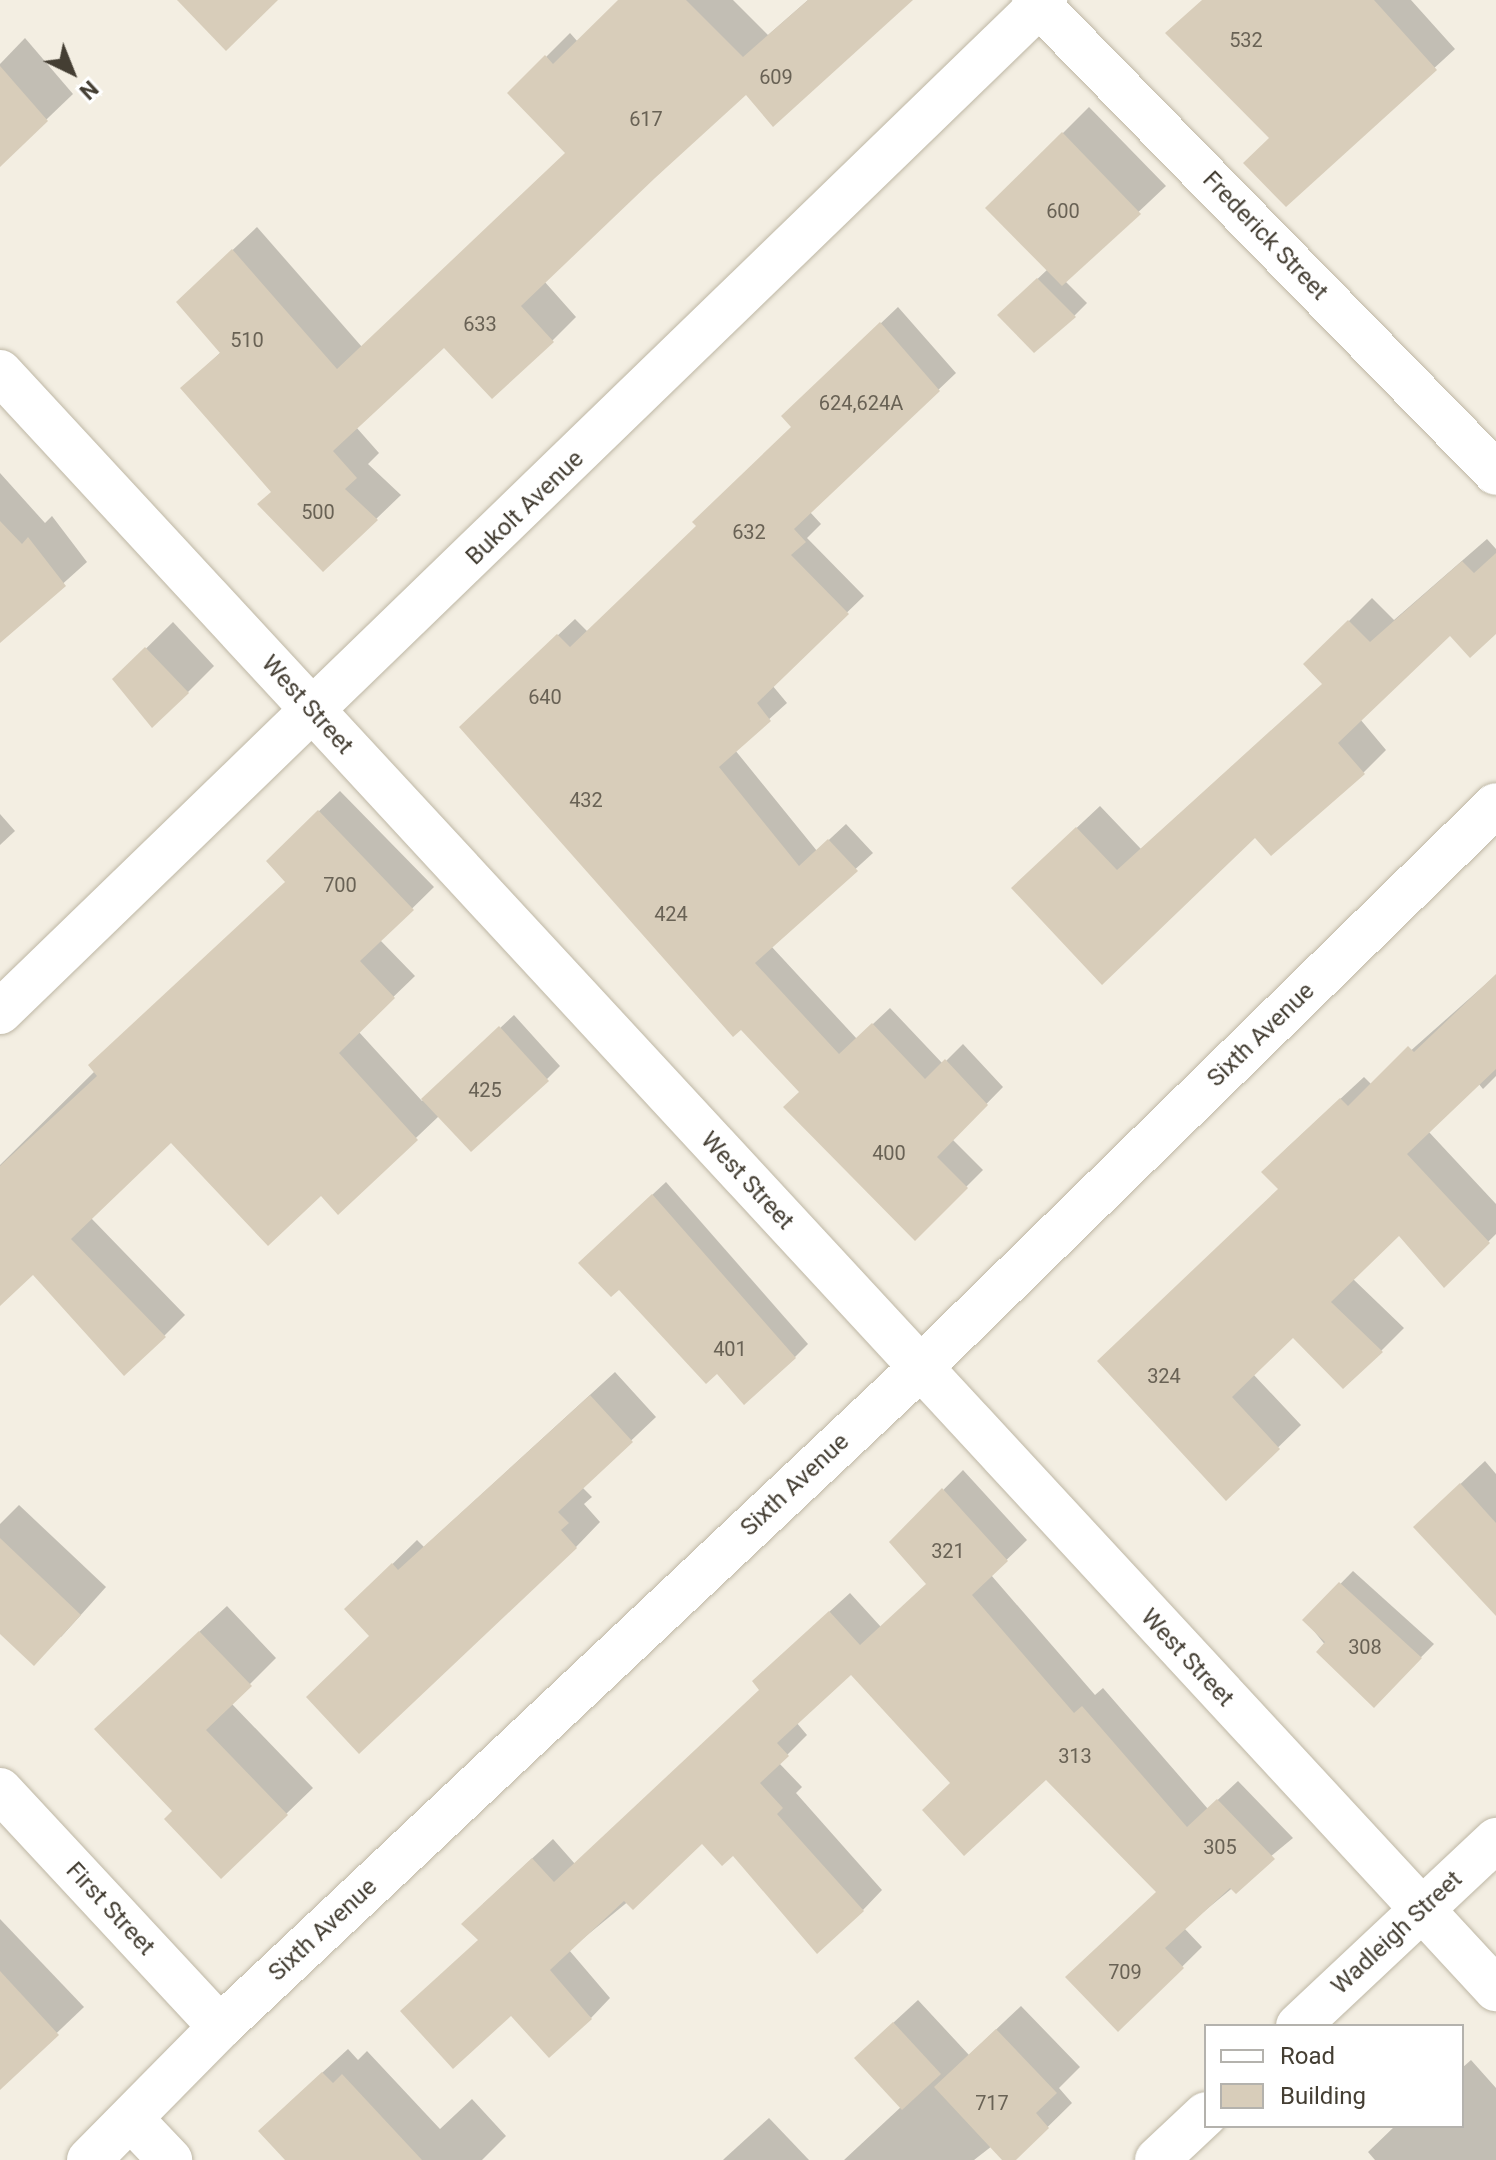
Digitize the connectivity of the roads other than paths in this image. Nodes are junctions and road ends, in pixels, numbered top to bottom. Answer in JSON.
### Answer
{"nodes":[{"id":1,"x":1040,"y":2,"type":"edge"},
{"id":2,"x":0,"y":372,"type":"edge"},
{"id":3,"x":1496,"y":473,"type":"edge"},
{"id":4,"x":315,"y":713,"type":"junction"},
{"id":5,"x":1496,"y":805,"type":"edge"},
{"id":6,"x":0,"y":1012,"type":"edge"},
{"id":7,"x":920,"y":1368,"type":"junction"},
{"id":8,"x":0,"y":1790,"type":"edge"},
{"id":9,"x":1496,"y":1840,"type":"edge"},
{"id":10,"x":1420,"y":1911,"type":"junction"},
{"id":11,"x":1496,"y":1989,"type":"edge"},
{"id":12,"x":1300,"y":2024,"type":"edge"},
{"id":13,"x":220,"y":2027,"type":"junction"},
{"id":14,"x":1204,"y":2116,"type":"edge"},
{"id":15,"x":131,"y":2119,"type":"junction"},
{"id":16,"x":89,"y":2160,"type":"edge"},
{"id":17,"x":170,"y":2160,"type":"edge"},
{"id":18,"x":1157,"y":2160,"type":"edge"}],
"edges":[{"from":1,"to":3,"type":"street","name":"Frederick Street"},
{"from":1,"to":4,"type":"street","name":"Bukolt Avenue"},
{"from":2,"to":4,"type":"street","name":"West Street"},
{"from":4,"to":6,"type":"street","name":"Bukolt Avenue"},
{"from":4,"to":7,"type":"street","name":"West Street"},
{"from":5,"to":7,"type":"street","name":"Sixth Avenue"},
{"from":7,"to":10,"type":"street","name":"West Street"},
{"from":7,"to":13,"type":"street","name":"Sixth Avenue"},
{"from":8,"to":13,"type":"street","name":"First Street"},
{"from":9,"to":10,"type":"street","name":"Wadleigh Street"},
{"from":10,"to":11,"type":"street","name":"West Street"},
{"from":10,"to":12,"type":"street","name":"Wadleigh Street"},
{"from":13,"to":15,"type":"street","name":"Sixth Avenue"},
{"from":14,"to":18,"type":"street"},
{"from":15,"to":16,"type":"street","name":"Sixth Avenue"},
{"from":15,"to":17,"type":"street"}]}
